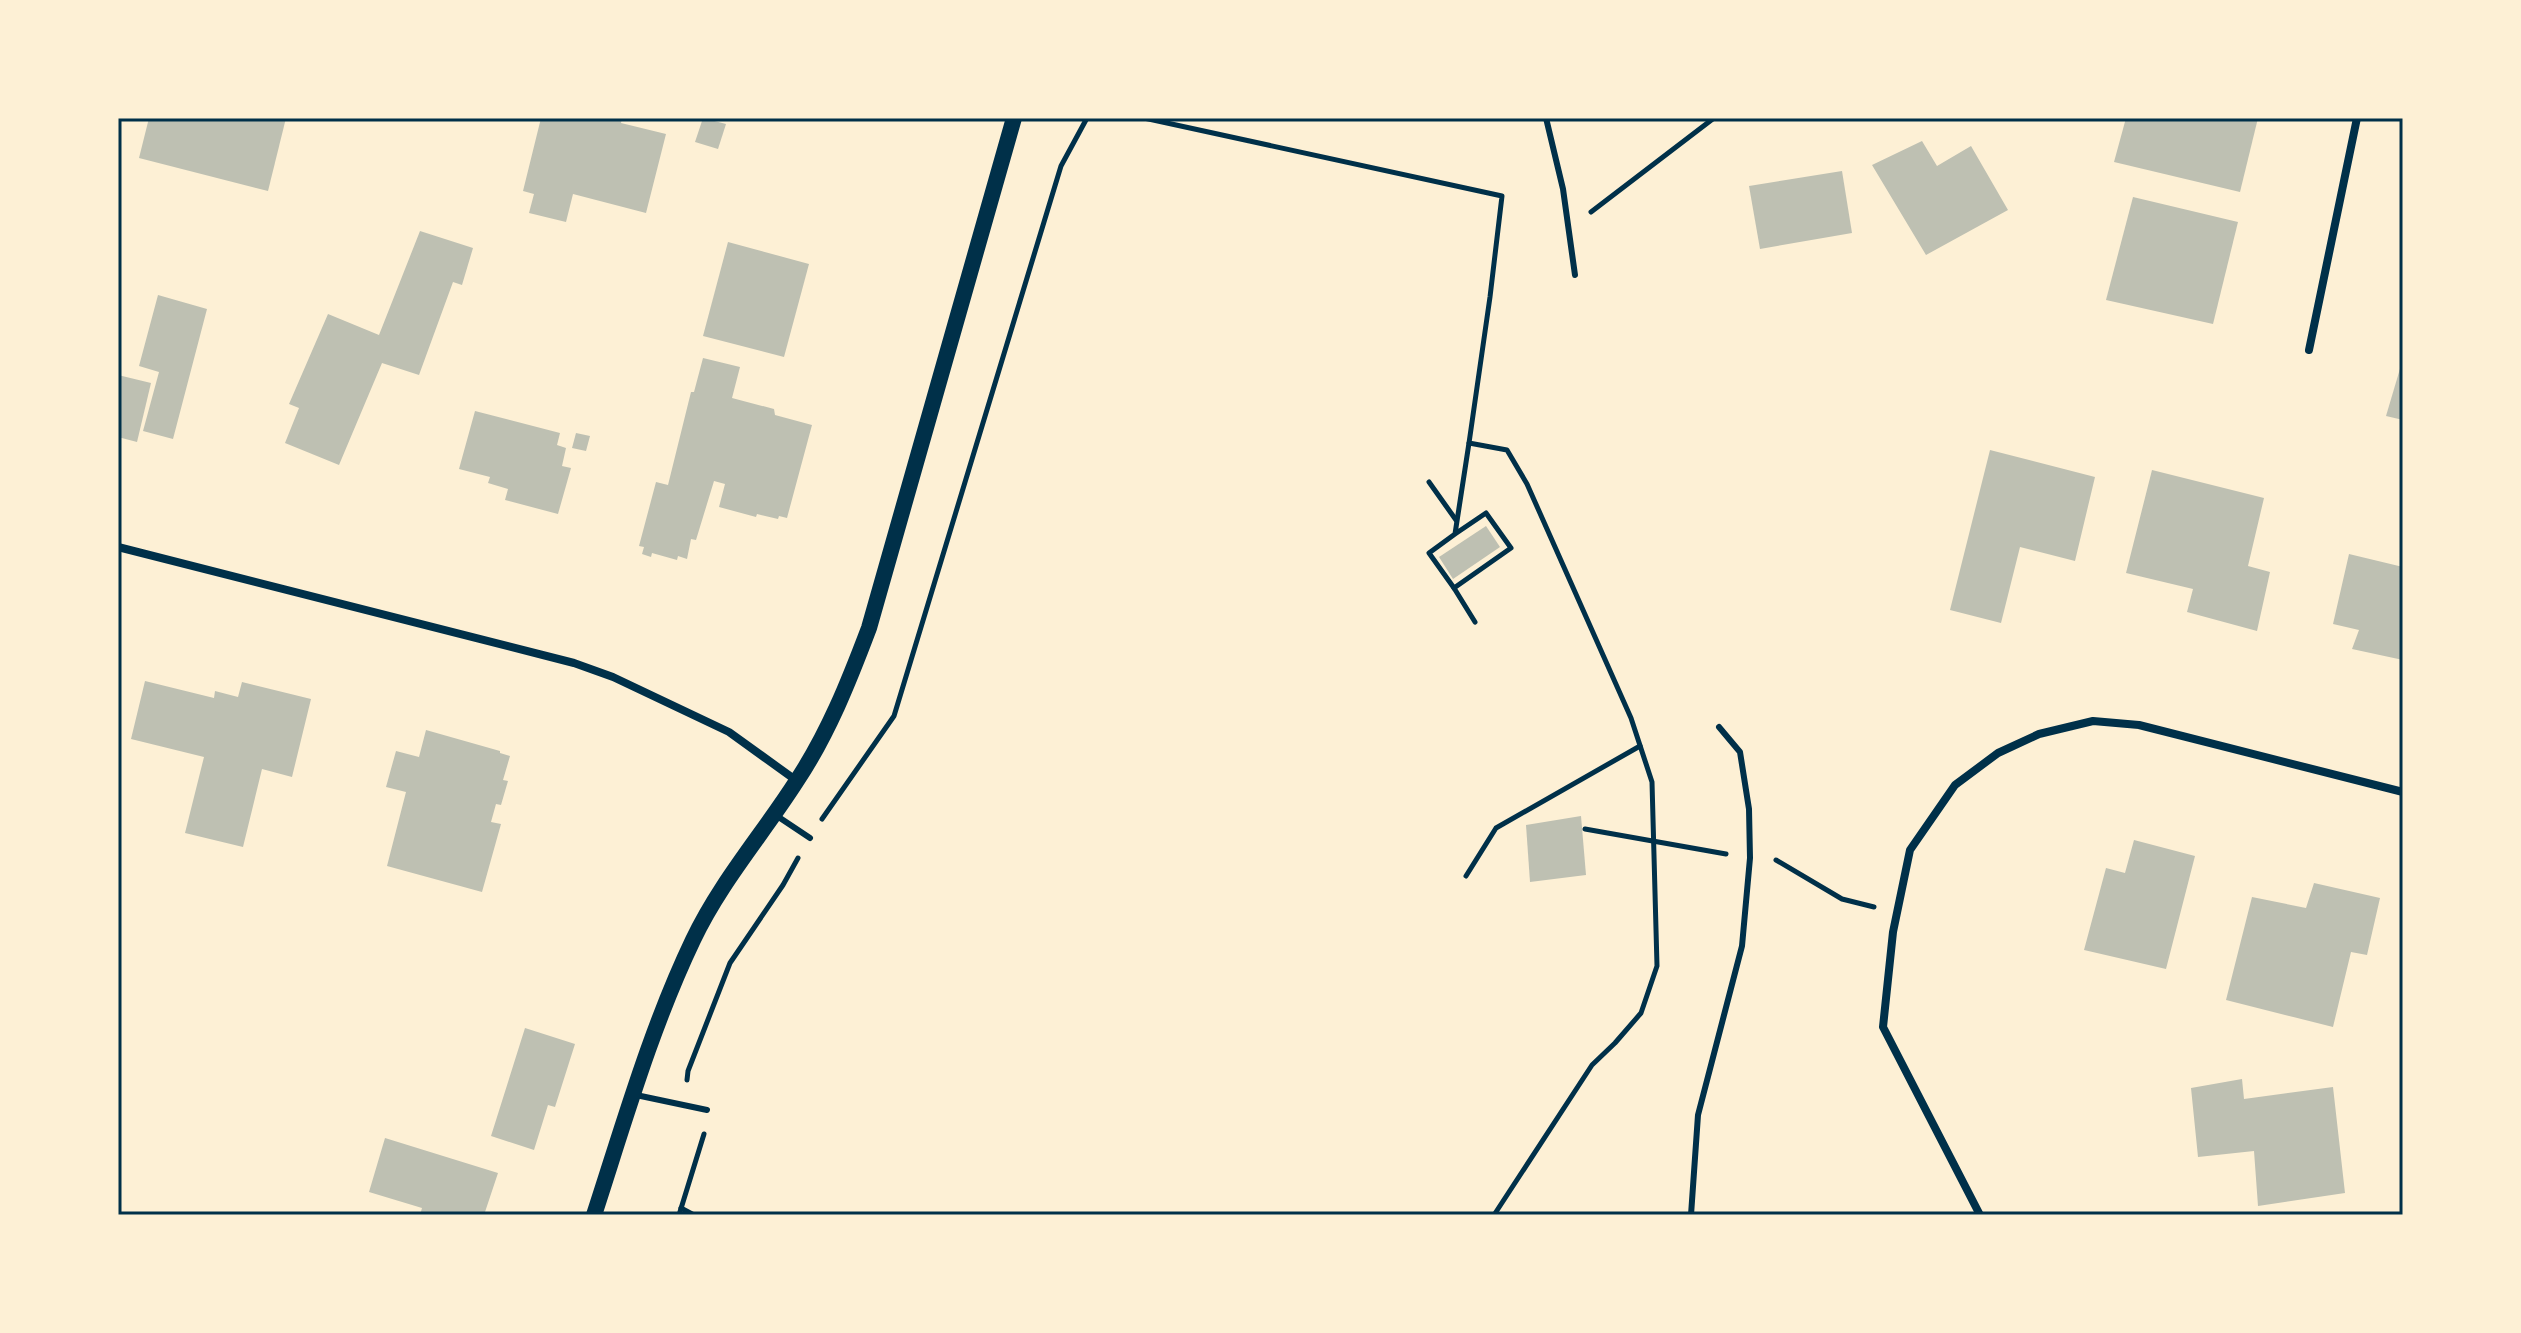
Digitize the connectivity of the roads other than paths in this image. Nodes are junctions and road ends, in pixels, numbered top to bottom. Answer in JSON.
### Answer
{"nodes":[{"id":1,"x":1014,"y":118,"type":"edge"},
{"id":2,"x":1546,"y":118,"type":"edge"},
{"id":3,"x":2357,"y":118,"type":"edge"},
{"id":4,"x":1575,"y":275,"type":"dead end"},
{"id":5,"x":2309,"y":350,"type":"dead end"},
{"id":6,"x":118,"y":547,"type":"edge"},
{"id":7,"x":1719,"y":727,"type":"dead end"},
{"id":8,"x":797,"y":781,"type":"junction"},
{"id":9,"x":2403,"y":792,"type":"edge"},
{"id":10,"x":774,"y":814,"type":"junction"},
{"id":11,"x":810,"y":838,"type":"dead end"},
{"id":12,"x":633,"y":1095,"type":"junction"},
{"id":13,"x":707,"y":1110,"type":"dead end"},
{"id":14,"x":594,"y":1215,"type":"edge"},
{"id":15,"x":1691,"y":1215,"type":"edge"},
{"id":16,"x":1980,"y":1215,"type":"edge"}],
"edges":[{"from":1,"to":8,"type":"main road"},
{"from":2,"to":4,"type":"lane"},
{"from":3,"to":5,"type":"street"},
{"from":6,"to":8,"type":"street"},
{"from":7,"to":15,"type":"lane"},
{"from":8,"to":10,"type":"main road"},
{"from":9,"to":16,"type":"street"},
{"from":10,"to":11,"type":"lane"},
{"from":10,"to":12,"type":"main road"},
{"from":12,"to":13,"type":"lane"},
{"from":12,"to":14,"type":"main road"}]}
